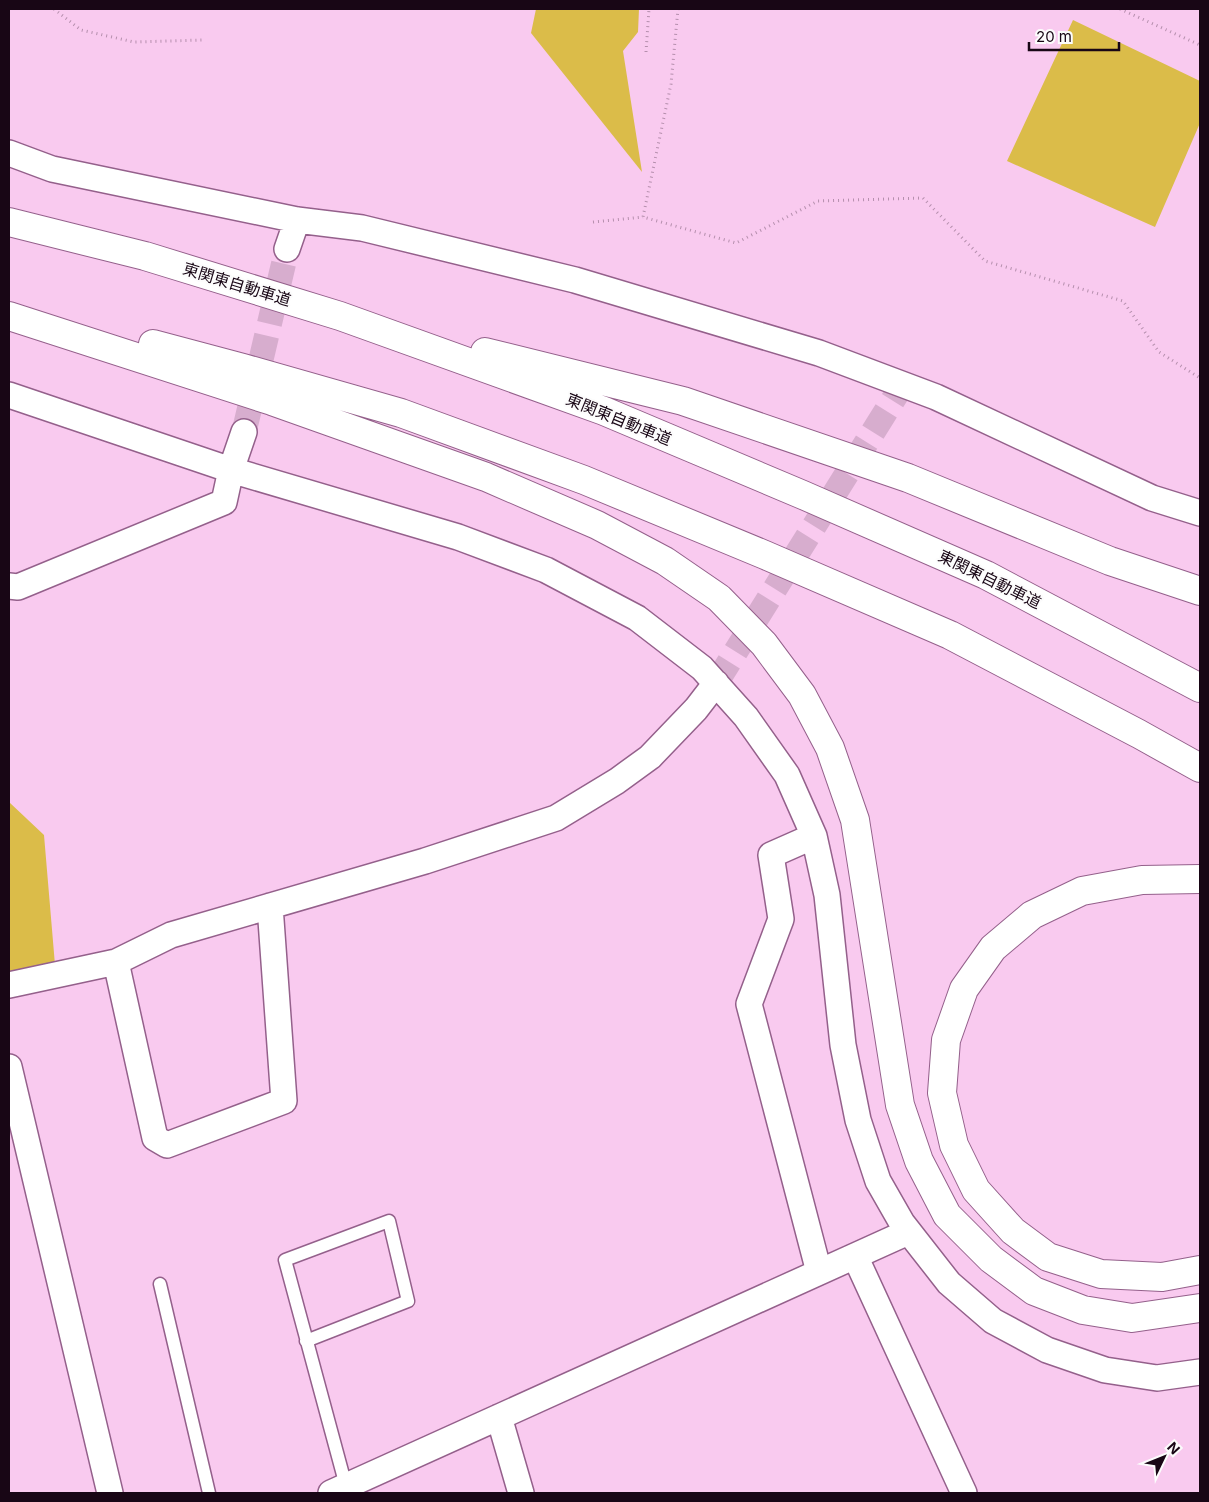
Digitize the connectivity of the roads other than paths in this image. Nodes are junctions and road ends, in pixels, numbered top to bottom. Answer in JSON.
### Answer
{"nodes":[{"id":1,"x":9,"y":153,"type":"edge"},
{"id":2,"x":297,"y":220,"type":"junction"},
{"id":3,"x":9,"y":222,"type":"edge"},
{"id":4,"x":287,"y":249,"type":"tunnel mouth"},
{"id":5,"x":9,"y":308,"type":"edge"},
{"id":6,"x":9,"y":316,"type":"edge"},
{"id":7,"x":340,"y":316,"type":"junction"},
{"id":8,"x":9,"y":394,"type":"edge"},
{"id":9,"x":244,"y":432,"type":"tunnel mouth"},
{"id":10,"x":231,"y":470,"type":"junction"},
{"id":11,"x":1200,"y":513,"type":"edge"},
{"id":12,"x":9,"y":586,"type":"edge"},
{"id":13,"x":1200,"y":591,"type":"edge"},
{"id":14,"x":716,"y":683,"type":"junction"},
{"id":15,"x":1200,"y":688,"type":"edge"},
{"id":16,"x":1200,"y":768,"type":"edge"},
{"id":17,"x":814,"y":836,"type":"junction"},
{"id":18,"x":1200,"y":880,"type":"edge"},
{"id":19,"x":270,"y":906,"type":"junction"},
{"id":20,"x":116,"y":962,"type":"junction"},
{"id":21,"x":9,"y":985,"type":"edge"},
{"id":22,"x":9,"y":1067,"type":"edge"},
{"id":23,"x":908,"y":1232,"type":"junction"},
{"id":24,"x":855,"y":1256,"type":"junction"},
{"id":25,"x":1200,"y":1270,"type":"edge"},
{"id":26,"x":820,"y":1272,"type":"junction"},
{"id":27,"x":160,"y":1284,"type":"dead end"},
{"id":28,"x":1200,"y":1308,"type":"edge"},
{"id":29,"x":306,"y":1341,"type":"junction"},
{"id":30,"x":1200,"y":1372,"type":"edge"},
{"id":31,"x":499,"y":1417,"type":"junction"},
{"id":32,"x":338,"y":1490,"type":"edge"},
{"id":33,"x":110,"y":1493,"type":"edge"},
{"id":34,"x":209,"y":1493,"type":"edge"},
{"id":35,"x":521,"y":1493,"type":"edge"},
{"id":36,"x":964,"y":1493,"type":"edge"}],
"edges":[{"from":1,"to":2,"type":"street"},
{"from":2,"to":4,"type":"street"},
{"from":2,"to":11,"type":"street"},
{"from":3,"to":7,"type":"highway","name":"東関東自動車道"},
{"from":5,"to":16,"type":"highway"},
{"from":6,"to":28,"type":"highway"},
{"from":7,"to":13,"type":"highway"},
{"from":7,"to":15,"type":"highway","name":"東関東自動車道"},
{"from":8,"to":10,"type":"street"},
{"from":9,"to":10,"type":"street"},
{"from":10,"to":12,"type":"street"},
{"from":10,"to":14,"type":"street"},
{"from":14,"to":17,"type":"street"},
{"from":14,"to":19,"type":"street"},
{"from":17,"to":23,"type":"street"},
{"from":17,"to":26,"type":"street"},
{"from":18,"to":25,"type":"highway"},
{"from":19,"to":20,"type":"street"},
{"from":19,"to":20,"type":"street"},
{"from":20,"to":21,"type":"street"},
{"from":22,"to":33,"type":"street"},
{"from":23,"to":24,"type":"street"},
{"from":23,"to":30,"type":"street"},
{"from":24,"to":26,"type":"street"},
{"from":24,"to":36,"type":"street"},
{"from":26,"to":31,"type":"street"},
{"from":27,"to":34,"type":"lane"},
{"from":29,"to":29,"type":"lane"},
{"from":29,"to":32,"type":"lane"},
{"from":31,"to":32,"type":"street"},
{"from":31,"to":35,"type":"street"}]}
